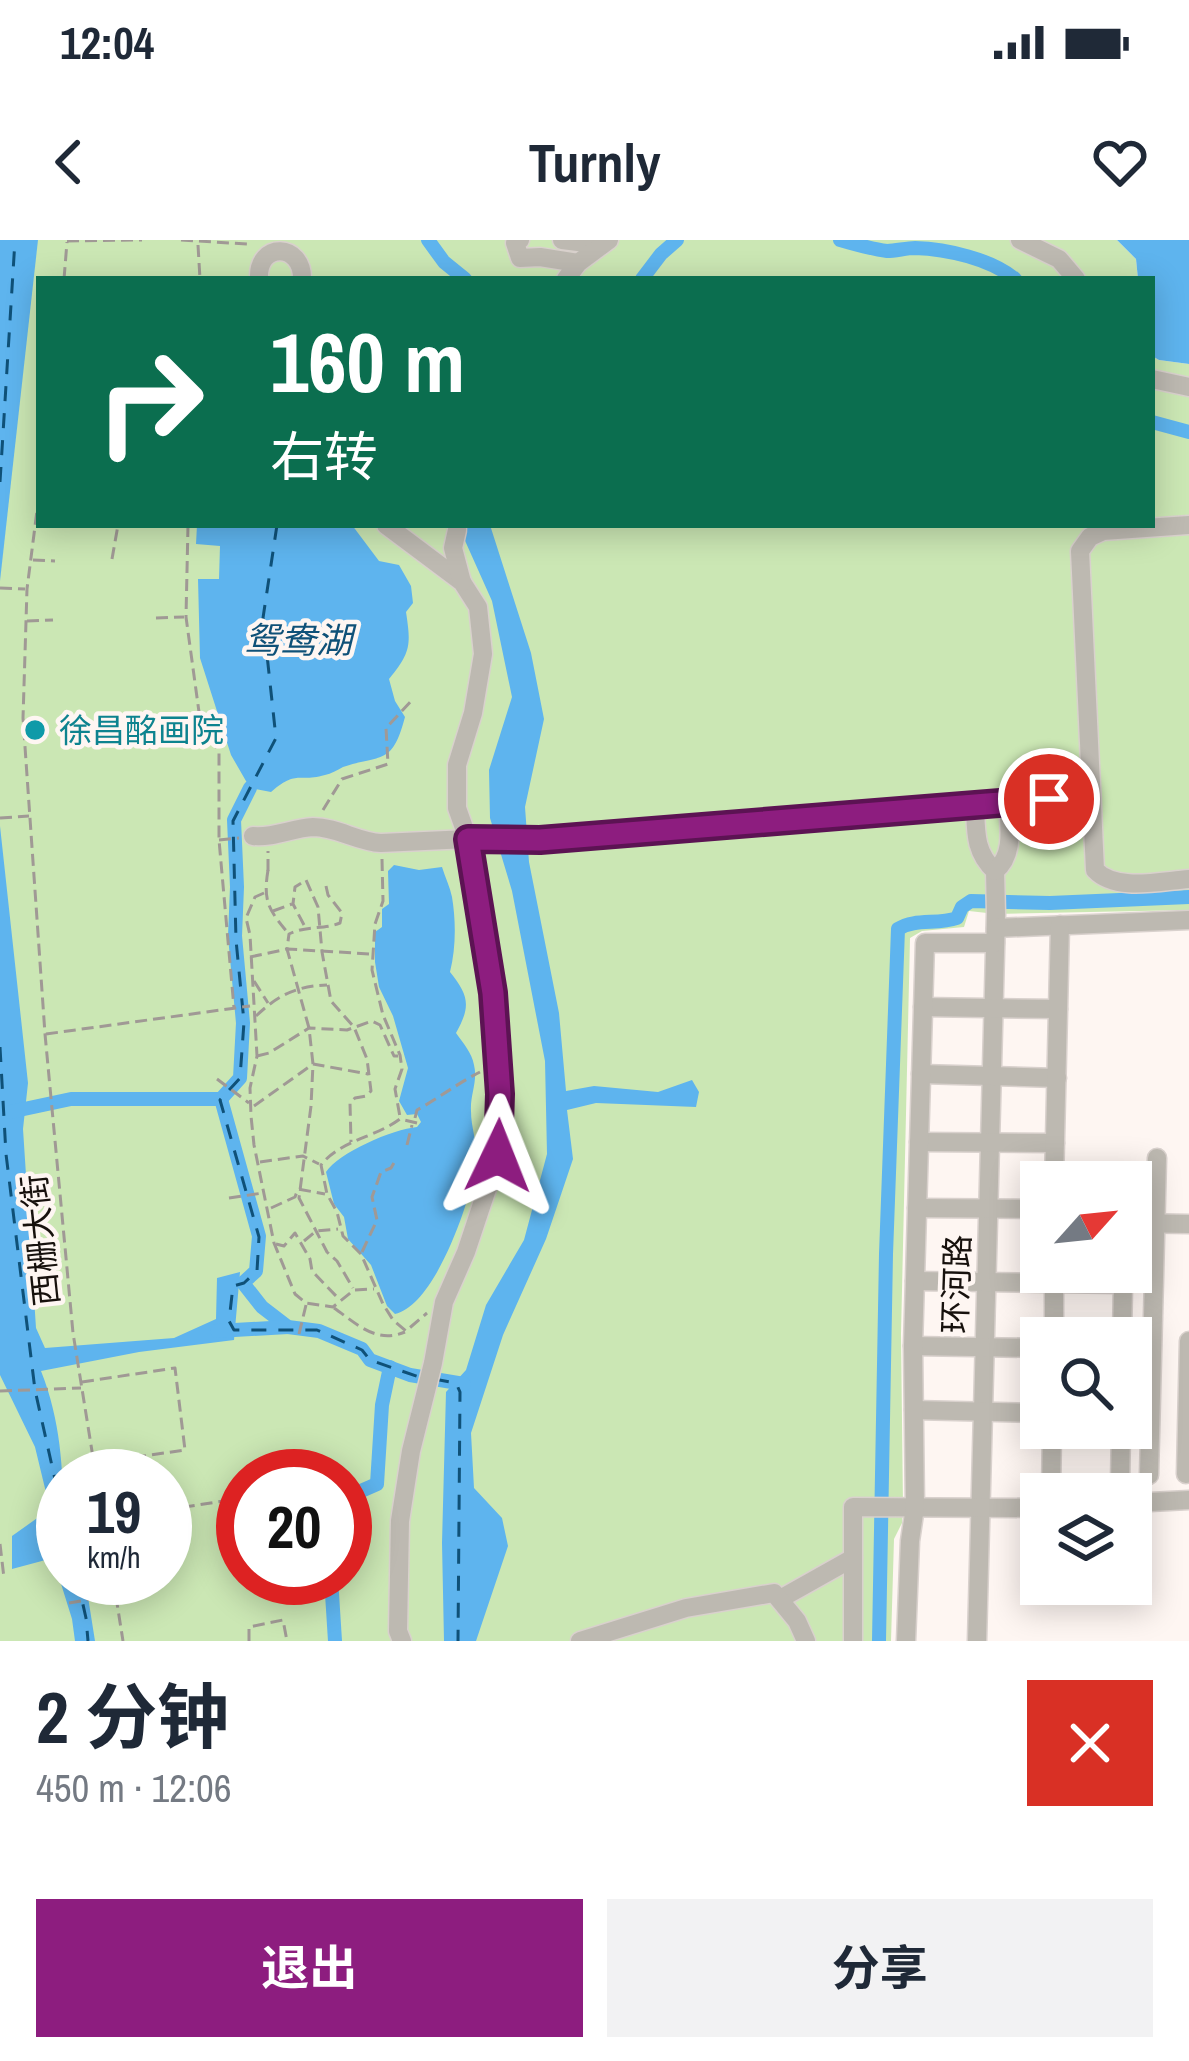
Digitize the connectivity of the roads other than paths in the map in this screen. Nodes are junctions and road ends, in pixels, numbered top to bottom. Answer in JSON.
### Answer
{"nodes":[{"id":1,"x":520,"y":240,"type":"edge"},
{"id":2,"x":562,"y":240,"type":"edge"},
{"id":3,"x":1020,"y":240,"type":"edge"},
{"id":4,"x":606,"y":242,"type":"edge"},
{"id":5,"x":260,"y":270,"type":"edge"},
{"id":6,"x":572,"y":271,"type":"edge"},
{"id":7,"x":302,"y":276,"type":"edge"},
{"id":8,"x":1073,"y":276,"type":"edge"},
{"id":9,"x":1155,"y":381,"type":"edge"},
{"id":10,"x":1189,"y":387,"type":"edge"},
{"id":11,"x":1189,"y":525,"type":"edge"},
{"id":12,"x":1155,"y":527,"type":"edge"},
{"id":13,"x":390,"y":528,"type":"edge"},
{"id":14,"x":460,"y":528,"type":"edge"},
{"id":15,"x":461,"y":528,"type":"edge"},
{"id":16,"x":1146,"y":528,"type":"edge"},
{"id":17,"x":424,"y":552,"type":"junction"},
{"id":18,"x":462,"y":582,"type":"junction"},
{"id":19,"x":1090,"y":796,"type":"junction"},
{"id":20,"x":1008,"y":802,"type":"junction"},
{"id":21,"x":975,"y":805,"type":"junction"},
{"id":22,"x":261,"y":836,"type":"road end"},
{"id":23,"x":468,"y":839,"type":"junction"},
{"id":24,"x":995,"y":871,"type":"junction"},
{"id":25,"x":1189,"y":879,"type":"edge"},
{"id":26,"x":1189,"y":920,"type":"edge"},
{"id":27,"x":1060,"y":926,"type":"junction"},
{"id":28,"x":996,"y":928,"type":"junction"},
{"id":29,"x":923,"y":1006,"type":"junction"},
{"id":30,"x":994,"y":1008,"type":"junction"},
{"id":31,"x":1058,"y":1009,"type":"junction"},
{"id":32,"x":921,"y":1074,"type":"junction"},
{"id":33,"x":992,"y":1076,"type":"junction"},
{"id":34,"x":1057,"y":1078,"type":"junction"},
{"id":35,"x":919,"y":1142,"type":"junction"},
{"id":36,"x":990,"y":1143,"type":"junction"},
{"id":37,"x":1055,"y":1143,"type":"junction"},
{"id":38,"x":1157,"y":1159,"type":"dead end"},
{"id":39,"x":1055,"y":1161,"type":"edge"},
{"id":40,"x":917,"y":1208,"type":"junction"},
{"id":41,"x":988,"y":1208,"type":"junction"},
{"id":42,"x":1020,"y":1209,"type":"edge"},
{"id":43,"x":1152,"y":1223,"type":"edge"},
{"id":44,"x":1156,"y":1223,"type":"junction"},
{"id":45,"x":1189,"y":1224,"type":"edge"},
{"id":46,"x":1020,"y":1281,"type":"edge"},
{"id":47,"x":915,"y":1282,"type":"junction"},
{"id":48,"x":986,"y":1283,"type":"junction"},
{"id":49,"x":1189,"y":1341,"type":"edge"},
{"id":50,"x":913,"y":1346,"type":"junction"},
{"id":51,"x":984,"y":1347,"type":"junction"},
{"id":52,"x":1020,"y":1348,"type":"edge"},
{"id":53,"x":914,"y":1410,"type":"junction"},
{"id":54,"x":982,"y":1411,"type":"junction"},
{"id":55,"x":1020,"y":1412,"type":"edge"},
{"id":56,"x":1149,"y":1473,"type":"edge"},
{"id":57,"x":1186,"y":1474,"type":"edge"},
{"id":58,"x":1189,"y":1500,"type":"edge"},
{"id":59,"x":1152,"y":1502,"type":"edge"},
{"id":60,"x":915,"y":1507,"type":"junction"},
{"id":61,"x":980,"y":1507,"type":"junction"},
{"id":62,"x":1020,"y":1508,"type":"edge"},
{"id":63,"x":853,"y":1558,"type":"junction"},
{"id":64,"x":780,"y":1599,"type":"junction"},
{"id":65,"x":402,"y":1641,"type":"edge"},
{"id":66,"x":580,"y":1641,"type":"edge"},
{"id":67,"x":806,"y":1641,"type":"edge"},
{"id":68,"x":854,"y":1641,"type":"edge"},
{"id":69,"x":906,"y":1641,"type":"edge"},
{"id":70,"x":977,"y":1641,"type":"edge"}],
"edges":[{"from":1,"to":6,"type":"street"},
{"from":2,"to":4,"type":"street"},
{"from":3,"to":8,"type":"street"},
{"from":4,"to":6,"type":"street"},
{"from":5,"to":7,"type":"street"},
{"from":9,"to":10,"type":"street"},
{"from":11,"to":12,"type":"street"},
{"from":13,"to":17,"type":"street"},
{"from":14,"to":17,"type":"street"},
{"from":15,"to":18,"type":"street"},
{"from":16,"to":19,"type":"street"},
{"from":17,"to":18,"type":"street"},
{"from":18,"to":23,"type":"street"},
{"from":19,"to":20,"type":"street"},
{"from":19,"to":25,"type":"street"},
{"from":20,"to":21,"type":"street"},
{"from":20,"to":24,"type":"street"},
{"from":21,"to":23,"type":"street"},
{"from":21,"to":24,"type":"street"},
{"from":22,"to":23,"type":"street"},
{"from":23,"to":65,"type":"street"},
{"from":24,"to":28,"type":"street","name":"环河路"},
{"from":26,"to":27,"type":"street"},
{"from":27,"to":28,"type":"street"},
{"from":27,"to":31,"type":"street"},
{"from":28,"to":29,"type":"street"},
{"from":28,"to":30,"type":"street","name":"环河路"},
{"from":29,"to":30,"type":"street"},
{"from":29,"to":32,"type":"street"},
{"from":30,"to":31,"type":"street"},
{"from":30,"to":33,"type":"street","name":"环河路"},
{"from":31,"to":34,"type":"street"},
{"from":32,"to":33,"type":"street"},
{"from":32,"to":35,"type":"street"},
{"from":33,"to":34,"type":"street"},
{"from":33,"to":36,"type":"street","name":"环河路"},
{"from":34,"to":37,"type":"street"},
{"from":35,"to":36,"type":"street"},
{"from":35,"to":40,"type":"street"},
{"from":36,"to":37,"type":"street"},
{"from":36,"to":41,"type":"street","name":"环河路"},
{"from":37,"to":39,"type":"street"},
{"from":38,"to":44,"type":"street"},
{"from":40,"to":41,"type":"street"},
{"from":40,"to":47,"type":"street"},
{"from":41,"to":42,"type":"street"},
{"from":41,"to":48,"type":"street","name":"环河路"},
{"from":43,"to":44,"type":"street"},
{"from":44,"to":45,"type":"street"},
{"from":44,"to":56,"type":"street"},
{"from":46,"to":48,"type":"street"},
{"from":47,"to":48,"type":"street"},
{"from":47,"to":50,"type":"street"},
{"from":48,"to":51,"type":"street","name":"环河路"},
{"from":49,"to":57,"type":"street"},
{"from":50,"to":51,"type":"street"},
{"from":50,"to":53,"type":"street"},
{"from":51,"to":52,"type":"street"},
{"from":51,"to":54,"type":"street","name":"环河路"},
{"from":53,"to":54,"type":"street"},
{"from":53,"to":60,"type":"street"},
{"from":54,"to":55,"type":"street"},
{"from":54,"to":61,"type":"street","name":"环河路"},
{"from":58,"to":59,"type":"street"},
{"from":60,"to":61,"type":"street"},
{"from":60,"to":63,"type":"street"},
{"from":60,"to":69,"type":"street"},
{"from":61,"to":62,"type":"street"},
{"from":61,"to":70,"type":"street","name":"环河路"},
{"from":63,"to":64,"type":"street"},
{"from":63,"to":68,"type":"street"},
{"from":64,"to":66,"type":"street"},
{"from":64,"to":67,"type":"street"}]}
